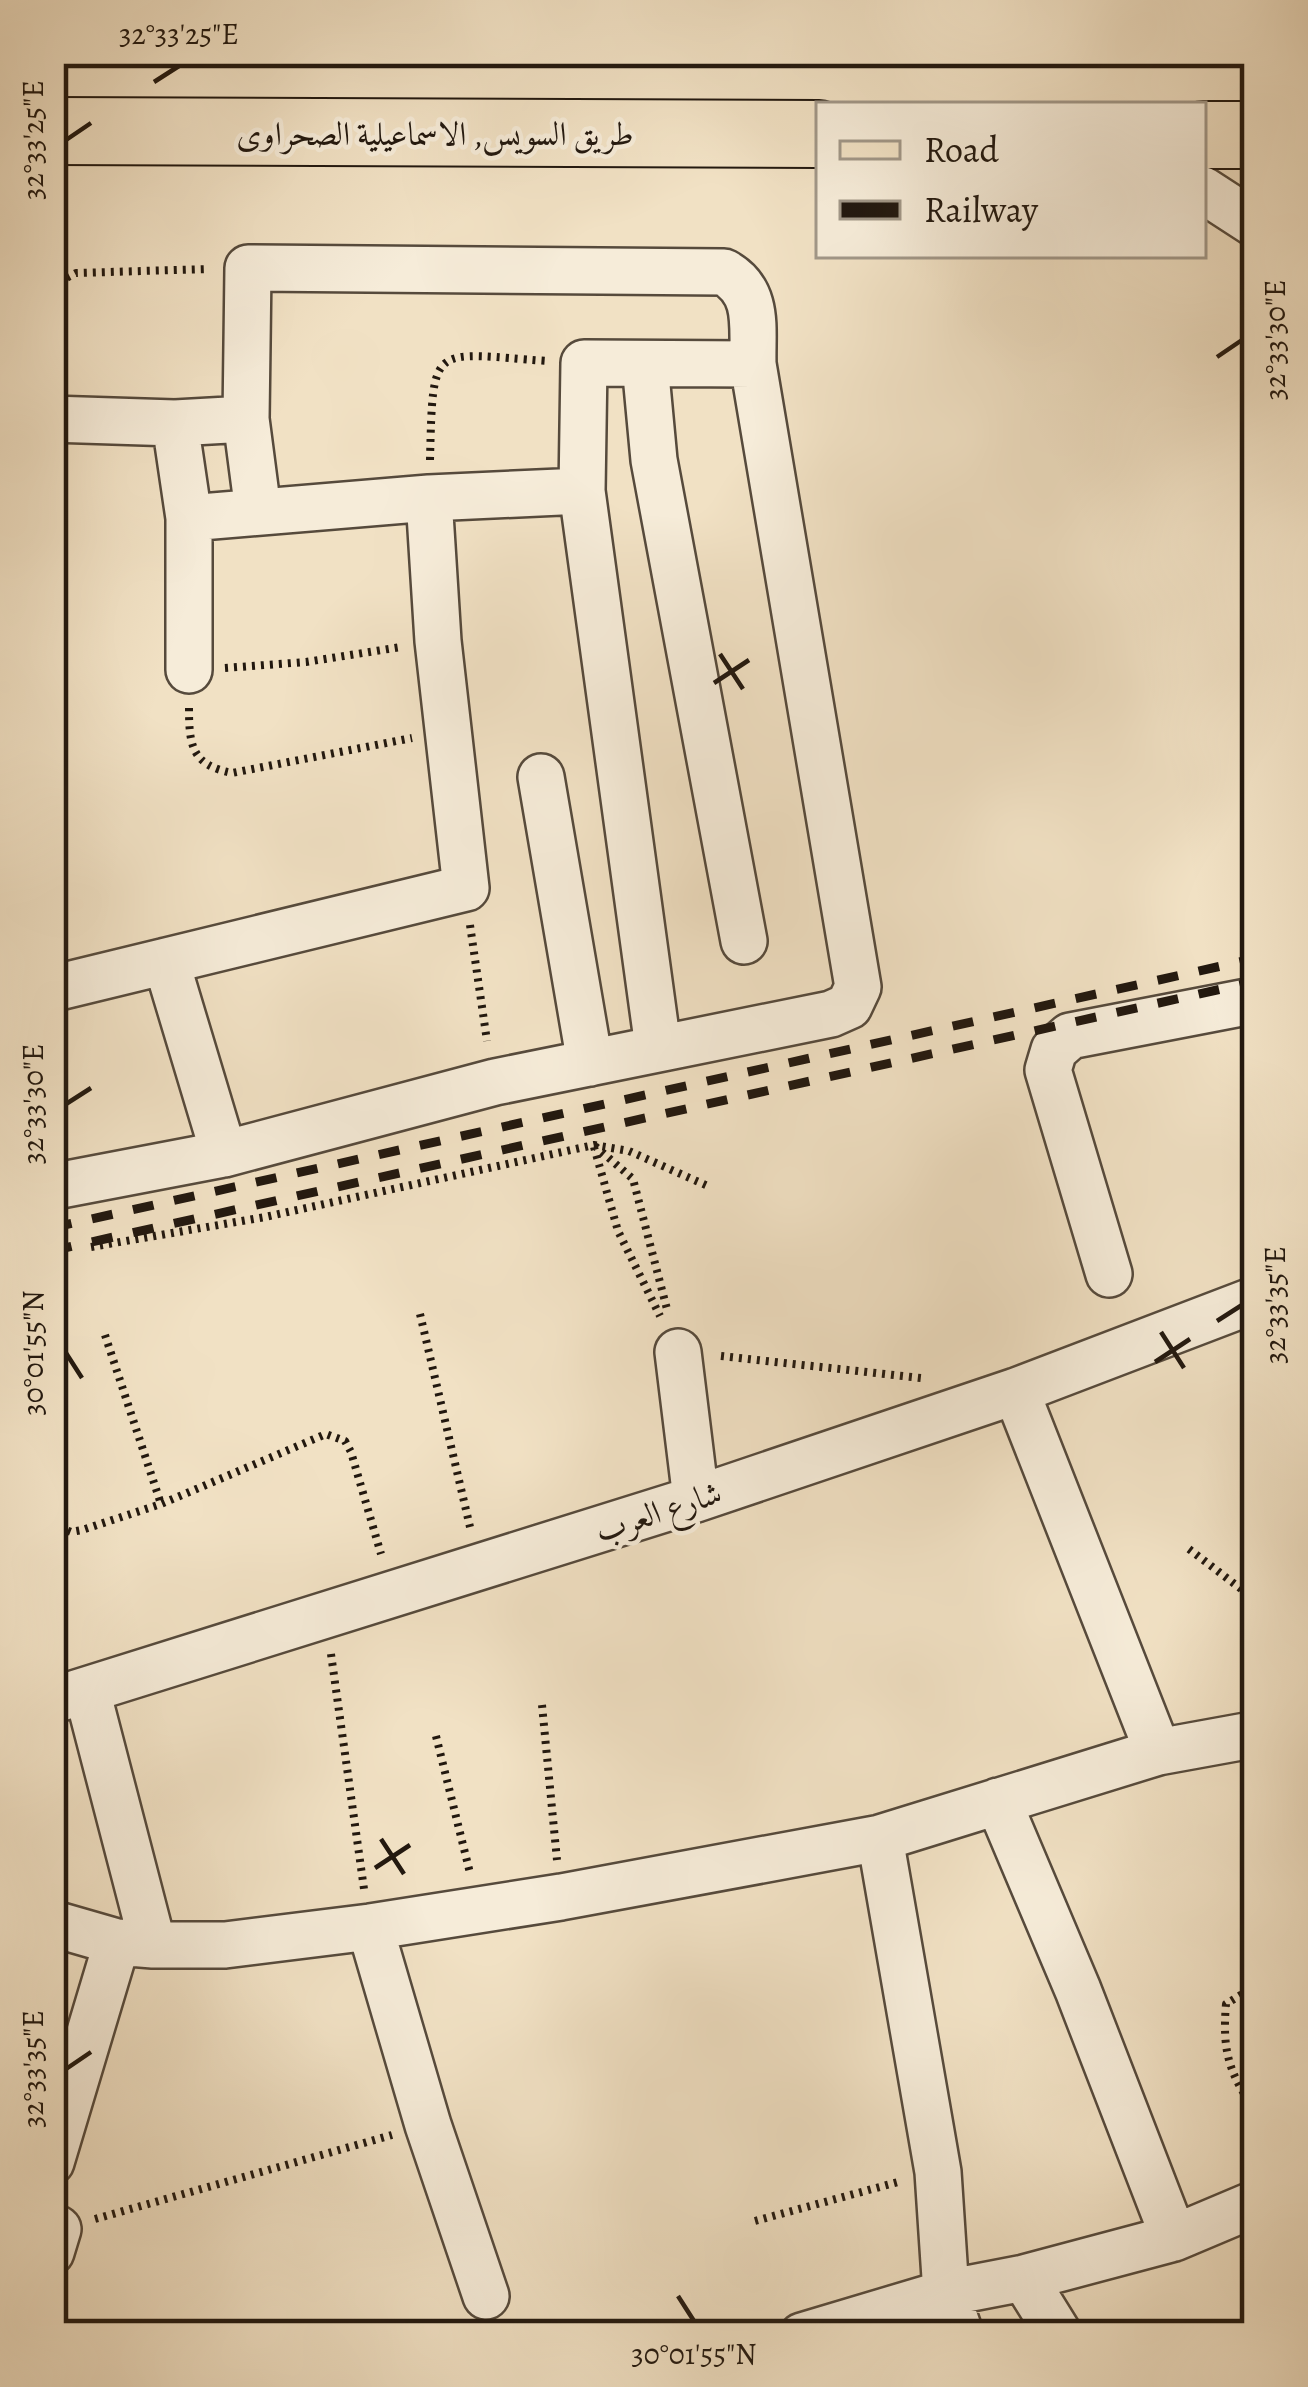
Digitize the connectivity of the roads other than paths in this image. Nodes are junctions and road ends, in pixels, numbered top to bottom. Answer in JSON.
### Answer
{"nodes":[{"id":1,"x":51,"y":131,"type":"edge"},
{"id":2,"x":816,"y":134,"type":"edge"},
{"id":3,"x":1206,"y":135,"type":"edge"},
{"id":4,"x":1257,"y":135,"type":"edge"},
{"id":5,"x":1206,"y":192,"type":"edge"},
{"id":6,"x":1257,"y":225,"type":"edge"},
{"id":7,"x":645,"y":364,"type":"junction"},
{"id":8,"x":753,"y":364,"type":"junction"},
{"id":9,"x":245,"y":418,"type":"junction"},
{"id":10,"x":51,"y":419,"type":"edge"},
{"id":11,"x":175,"y":423,"type":"junction"},
{"id":12,"x":583,"y":491,"type":"junction"},
{"id":13,"x":429,"y":498,"type":"junction"},
{"id":14,"x":257,"y":511,"type":"junction"},
{"id":15,"x":189,"y":518,"type":"junction"},
{"id":16,"x":189,"y":670,"type":"road end"},
{"id":17,"x":541,"y":777,"type":"dead end"},
{"id":18,"x":744,"y":941,"type":"dead end"},
{"id":19,"x":166,"y":961,"type":"junction"},
{"id":20,"x":51,"y":989,"type":"edge"},
{"id":21,"x":1257,"y":1000,"type":"edge"},
{"id":22,"x":658,"y":1047,"type":"junction"},
{"id":23,"x":590,"y":1063,"type":"junction"},
{"id":24,"x":224,"y":1154,"type":"junction"},
{"id":25,"x":51,"y":1187,"type":"edge"},
{"id":26,"x":1109,"y":1274,"type":"dead end"},
{"id":27,"x":1257,"y":1299,"type":"edge"},
{"id":28,"x":678,"y":1352,"type":"road end"},
{"id":29,"x":1016,"y":1391,"type":"junction"},
{"id":30,"x":696,"y":1498,"type":"junction"},
{"id":31,"x":69,"y":1696,"type":"edge"},
{"id":32,"x":1257,"y":1734,"type":"edge"},
{"id":33,"x":1158,"y":1752,"type":"junction"},
{"id":34,"x":998,"y":1801,"type":"junction"},
{"id":35,"x":880,"y":1838,"type":"junction"},
{"id":36,"x":51,"y":1923,"type":"edge"},
{"id":37,"x":370,"y":1927,"type":"junction"},
{"id":38,"x":135,"y":1944,"type":"junction"},
{"id":39,"x":51,"y":2162,"type":"edge"},
{"id":40,"x":1257,"y":2203,"type":"edge"},
{"id":41,"x":1174,"y":2238,"type":"junction"},
{"id":42,"x":1024,"y":2278,"type":"junction"},
{"id":43,"x":946,"y":2293,"type":"junction"},
{"id":44,"x":486,"y":2296,"type":"dead end"},
{"id":45,"x":802,"y":2336,"type":"edge"},
{"id":46,"x":962,"y":2336,"type":"edge"},
{"id":47,"x":1060,"y":2336,"type":"edge"}],
"edges":[{"from":1,"to":2,"type":"main road","name":"طريق السويس, الاسماعيلية الصحراوى"},
{"from":3,"to":4,"type":"main road"},
{"from":5,"to":6,"type":"street"},
{"from":7,"to":8,"type":"street"},
{"from":7,"to":12,"type":"street"},
{"from":7,"to":18,"type":"street"},
{"from":8,"to":9,"type":"street"},
{"from":8,"to":22,"type":"street"},
{"from":9,"to":11,"type":"street"},
{"from":9,"to":14,"type":"street"},
{"from":10,"to":11,"type":"street"},
{"from":11,"to":15,"type":"street"},
{"from":12,"to":13,"type":"street"},
{"from":12,"to":22,"type":"street"},
{"from":13,"to":14,"type":"street"},
{"from":13,"to":19,"type":"street"},
{"from":14,"to":15,"type":"street"},
{"from":15,"to":16,"type":"street"},
{"from":17,"to":23,"type":"street"},
{"from":19,"to":20,"type":"street"},
{"from":19,"to":24,"type":"street"},
{"from":21,"to":26,"type":"street"},
{"from":22,"to":23,"type":"street"},
{"from":23,"to":24,"type":"street"},
{"from":24,"to":25,"type":"street"},
{"from":27,"to":29,"type":"street","name":"شارع العرب"},
{"from":28,"to":30,"type":"street"},
{"from":29,"to":30,"type":"street","name":"شارع العرب"},
{"from":29,"to":33,"type":"street"},
{"from":30,"to":31,"type":"street","name":"شارع العرب"},
{"from":31,"to":38,"type":"street"},
{"from":32,"to":33,"type":"street"},
{"from":33,"to":34,"type":"street"},
{"from":34,"to":35,"type":"street"},
{"from":34,"to":41,"type":"street"},
{"from":35,"to":37,"type":"street"},
{"from":35,"to":43,"type":"street"},
{"from":36,"to":38,"type":"street"},
{"from":37,"to":38,"type":"street"},
{"from":37,"to":44,"type":"street"},
{"from":38,"to":39,"type":"street"},
{"from":40,"to":41,"type":"street"},
{"from":41,"to":42,"type":"street"},
{"from":42,"to":43,"type":"street"},
{"from":42,"to":47,"type":"street"},
{"from":43,"to":45,"type":"street"},
{"from":43,"to":46,"type":"street"}]}
